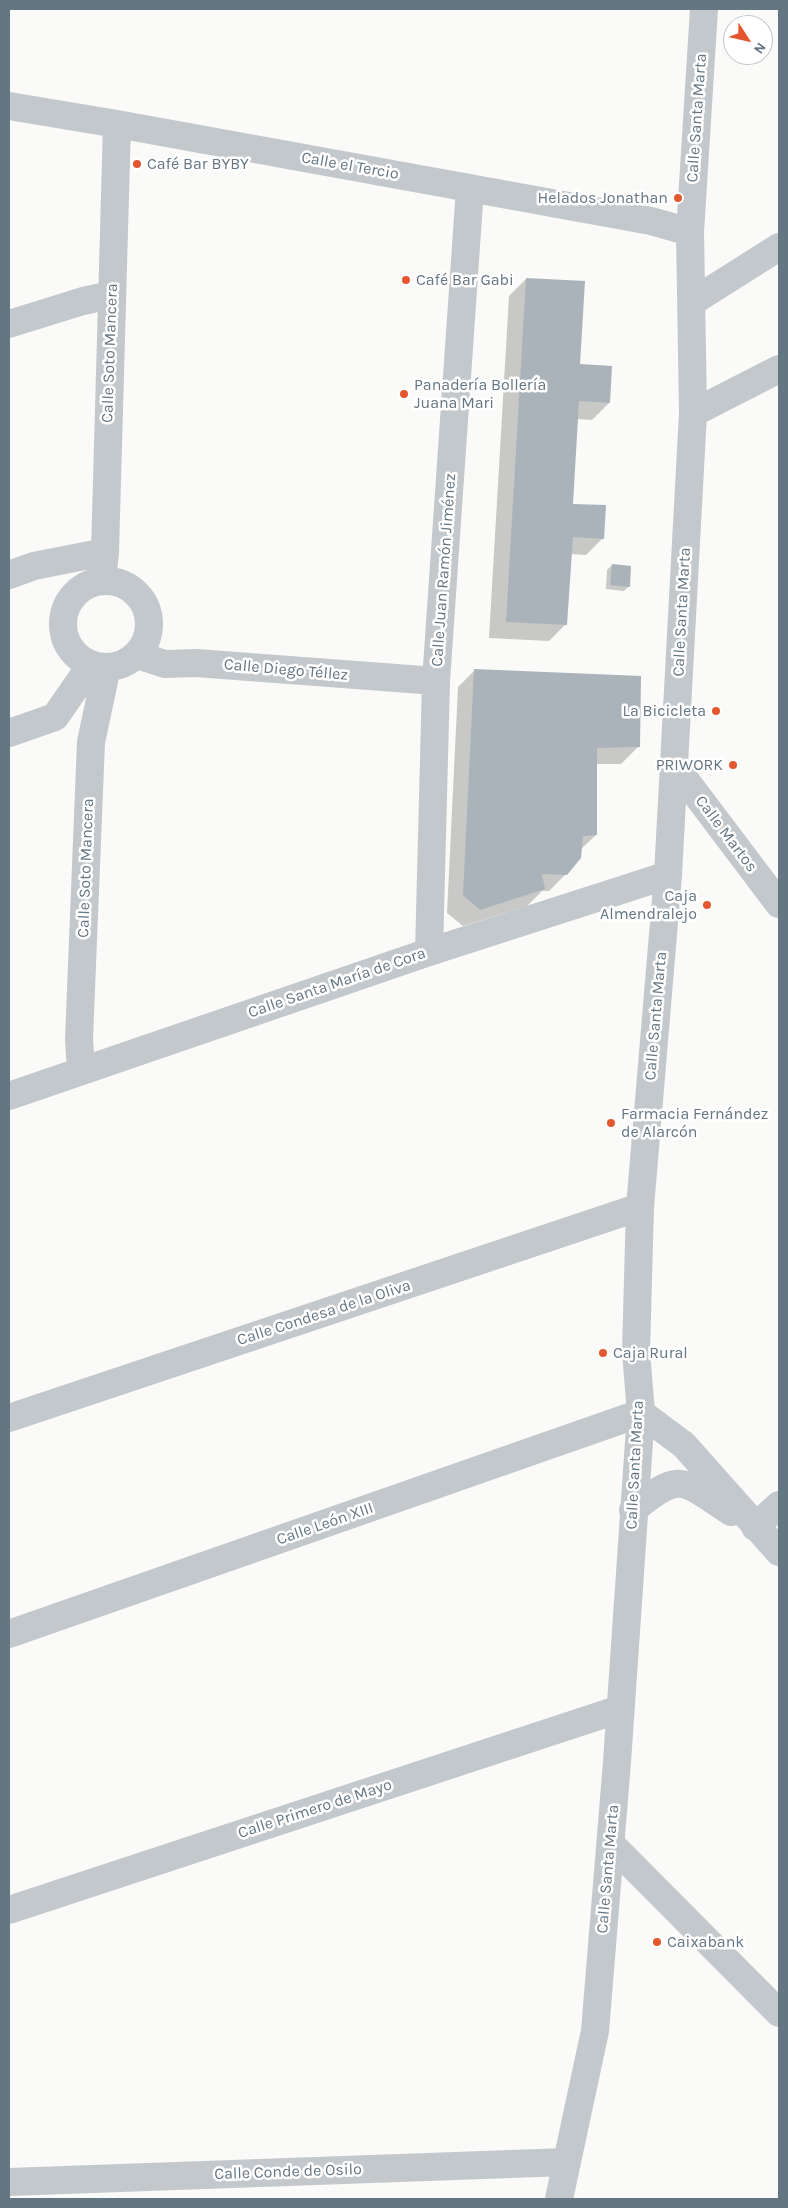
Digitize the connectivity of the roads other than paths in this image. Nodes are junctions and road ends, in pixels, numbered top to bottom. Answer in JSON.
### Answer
{"nodes":[{"id":1,"x":704,"y":9,"type":"edge"},
{"id":2,"x":9,"y":106,"type":"edge"},
{"id":3,"x":117,"y":124,"type":"junction"},
{"id":4,"x":470,"y":188,"type":"junction"},
{"id":5,"x":690,"y":232,"type":"junction"},
{"id":6,"x":779,"y":247,"type":"edge"},
{"id":7,"x":111,"y":295,"type":"junction"},
{"id":8,"x":692,"y":302,"type":"junction"},
{"id":9,"x":9,"y":324,"type":"edge"},
{"id":10,"x":779,"y":369,"type":"edge"},
{"id":11,"x":694,"y":413,"type":"junction"},
{"id":12,"x":105,"y":552,"type":"junction"},
{"id":13,"x":34,"y":566,"type":"junction"},
{"id":14,"x":9,"y":575,"type":"edge"},
{"id":15,"x":102,"y":581,"type":"junction"},
{"id":16,"x":72,"y":596,"type":"junction"},
{"id":17,"x":136,"y":655,"type":"junction"},
{"id":18,"x":99,"y":666,"type":"junction"},
{"id":19,"x":436,"y":681,"type":"junction"},
{"id":20,"x":9,"y":733,"type":"edge"},
{"id":21,"x":674,"y":765,"type":"junction"},
{"id":22,"x":668,"y":875,"type":"junction"},
{"id":23,"x":779,"y":904,"type":"edge"},
{"id":24,"x":429,"y":952,"type":"junction"},
{"id":25,"x":81,"y":1071,"type":"junction"},
{"id":26,"x":9,"y":1096,"type":"edge"},
{"id":27,"x":640,"y":1207,"type":"junction"},
{"id":28,"x":641,"y":1413,"type":"junction"},
{"id":29,"x":9,"y":1418,"type":"edge"},
{"id":30,"x":779,"y":1505,"type":"edge"},
{"id":31,"x":632,"y":1510,"type":"junction"},
{"id":32,"x":755,"y":1527,"type":"junction"},
{"id":33,"x":779,"y":1552,"type":"edge"},
{"id":34,"x":9,"y":1634,"type":"edge"},
{"id":35,"x":620,"y":1709,"type":"junction"},
{"id":36,"x":611,"y":1844,"type":"junction"},
{"id":37,"x":9,"y":1910,"type":"edge"},
{"id":38,"x":779,"y":2013,"type":"edge"},
{"id":39,"x":567,"y":2162,"type":"junction"},
{"id":40,"x":9,"y":2182,"type":"edge"},
{"id":41,"x":559,"y":2199,"type":"edge"}],
"edges":[{"from":1,"to":5,"type":"street","name":"Calle Santa Marta"},
{"from":2,"to":3,"type":"street","name":"Calle el Tercio"},
{"from":3,"to":4,"type":"street","name":"Calle el Tercio"},
{"from":3,"to":7,"type":"street","name":"Calle Soto Mancera"},
{"from":4,"to":5,"type":"street","name":"Calle el Tercio"},
{"from":4,"to":19,"type":"street","name":"Calle Juan Ramón Jiménez"},
{"from":5,"to":8,"type":"street","name":"Calle Santa Marta"},
{"from":6,"to":8,"type":"street"},
{"from":7,"to":9,"type":"street"},
{"from":7,"to":12,"type":"street","name":"Calle Soto Mancera"},
{"from":8,"to":11,"type":"street","name":"Calle Santa Marta"},
{"from":10,"to":11,"type":"street"},
{"from":11,"to":21,"type":"street","name":"Calle Santa Marta"},
{"from":12,"to":13,"type":"street"},
{"from":12,"to":15,"type":"street","name":"Calle Soto Mancera"},
{"from":13,"to":14,"type":"street"},
{"from":13,"to":16,"type":"street"},
{"from":15,"to":16,"type":"street"},
{"from":15,"to":17,"type":"street"},
{"from":16,"to":18,"type":"street"},
{"from":17,"to":18,"type":"street"},
{"from":17,"to":19,"type":"street","name":"Calle Diego Téllez"},
{"from":18,"to":20,"type":"street"},
{"from":18,"to":25,"type":"street","name":"Calle Soto Mancera"},
{"from":19,"to":24,"type":"street","name":"Calle Juan Ramón Jiménez"},
{"from":21,"to":22,"type":"street","name":"Calle Santa Marta"},
{"from":21,"to":23,"type":"street","name":"Calle Martos"},
{"from":22,"to":24,"type":"street","name":"Calle Santa María de Cora"},
{"from":22,"to":27,"type":"street","name":"Calle Santa Marta"},
{"from":24,"to":25,"type":"street","name":"Calle Santa María de Cora"},
{"from":25,"to":26,"type":"street","name":"Calle Santa María de Cora"},
{"from":27,"to":28,"type":"street","name":"Calle Santa Marta"},
{"from":27,"to":29,"type":"street","name":"Calle Condesa de la Oliva"},
{"from":28,"to":31,"type":"street","name":"Calle Santa Marta"},
{"from":28,"to":32,"type":"street"},
{"from":28,"to":34,"type":"street","name":"Calle León XIII"},
{"from":30,"to":32,"type":"street"},
{"from":31,"to":32,"type":"street"},
{"from":31,"to":35,"type":"street","name":"Calle Santa Marta"},
{"from":32,"to":33,"type":"street"},
{"from":35,"to":36,"type":"street","name":"Calle Santa Marta"},
{"from":35,"to":37,"type":"street","name":"Calle Primero de Mayo"},
{"from":36,"to":38,"type":"street"},
{"from":36,"to":39,"type":"street","name":"Calle Santa Marta"},
{"from":39,"to":40,"type":"street","name":"Calle Conde de Osilo"},
{"from":39,"to":41,"type":"street","name":"Calle Santa Marta"}]}
